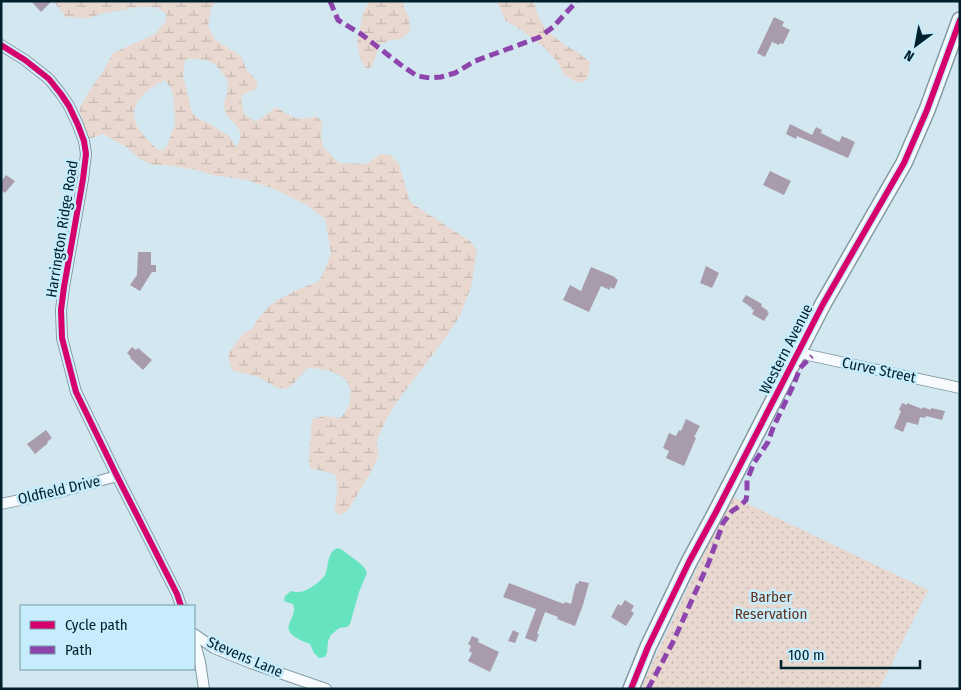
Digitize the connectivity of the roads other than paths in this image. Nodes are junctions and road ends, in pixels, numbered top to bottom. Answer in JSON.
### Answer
{"nodes":[{"id":1,"x":960,"y":20,"type":"edge"},
{"id":2,"x":1,"y":45,"type":"edge"},
{"id":3,"x":799,"y":353,"type":"junction"},
{"id":4,"x":960,"y":388,"type":"edge"},
{"id":5,"x":117,"y":476,"type":"junction"},
{"id":6,"x":1,"y":504,"type":"edge"},
{"id":7,"x":181,"y":605,"type":"edge"},
{"id":8,"x":195,"y":635,"type":"edge"},
{"id":9,"x":195,"y":644,"type":"edge"},
{"id":10,"x":204,"y":689,"type":"edge"},
{"id":11,"x":326,"y":689,"type":"edge"},
{"id":12,"x":630,"y":689,"type":"edge"}],
"edges":[{"from":1,"to":3,"type":"street","name":"Western Avenue"},
{"from":2,"to":5,"type":"street","name":"Harrington Ridge Road"},
{"from":3,"to":4,"type":"street","name":"Curve Street"},
{"from":3,"to":12,"type":"street","name":"Western Avenue"},
{"from":5,"to":6,"type":"street","name":"Oldfield Drive"},
{"from":5,"to":7,"type":"street","name":"Harrington Ridge Road"},
{"from":8,"to":11,"type":"street","name":"Stevens Lane"},
{"from":9,"to":10,"type":"street"}]}
